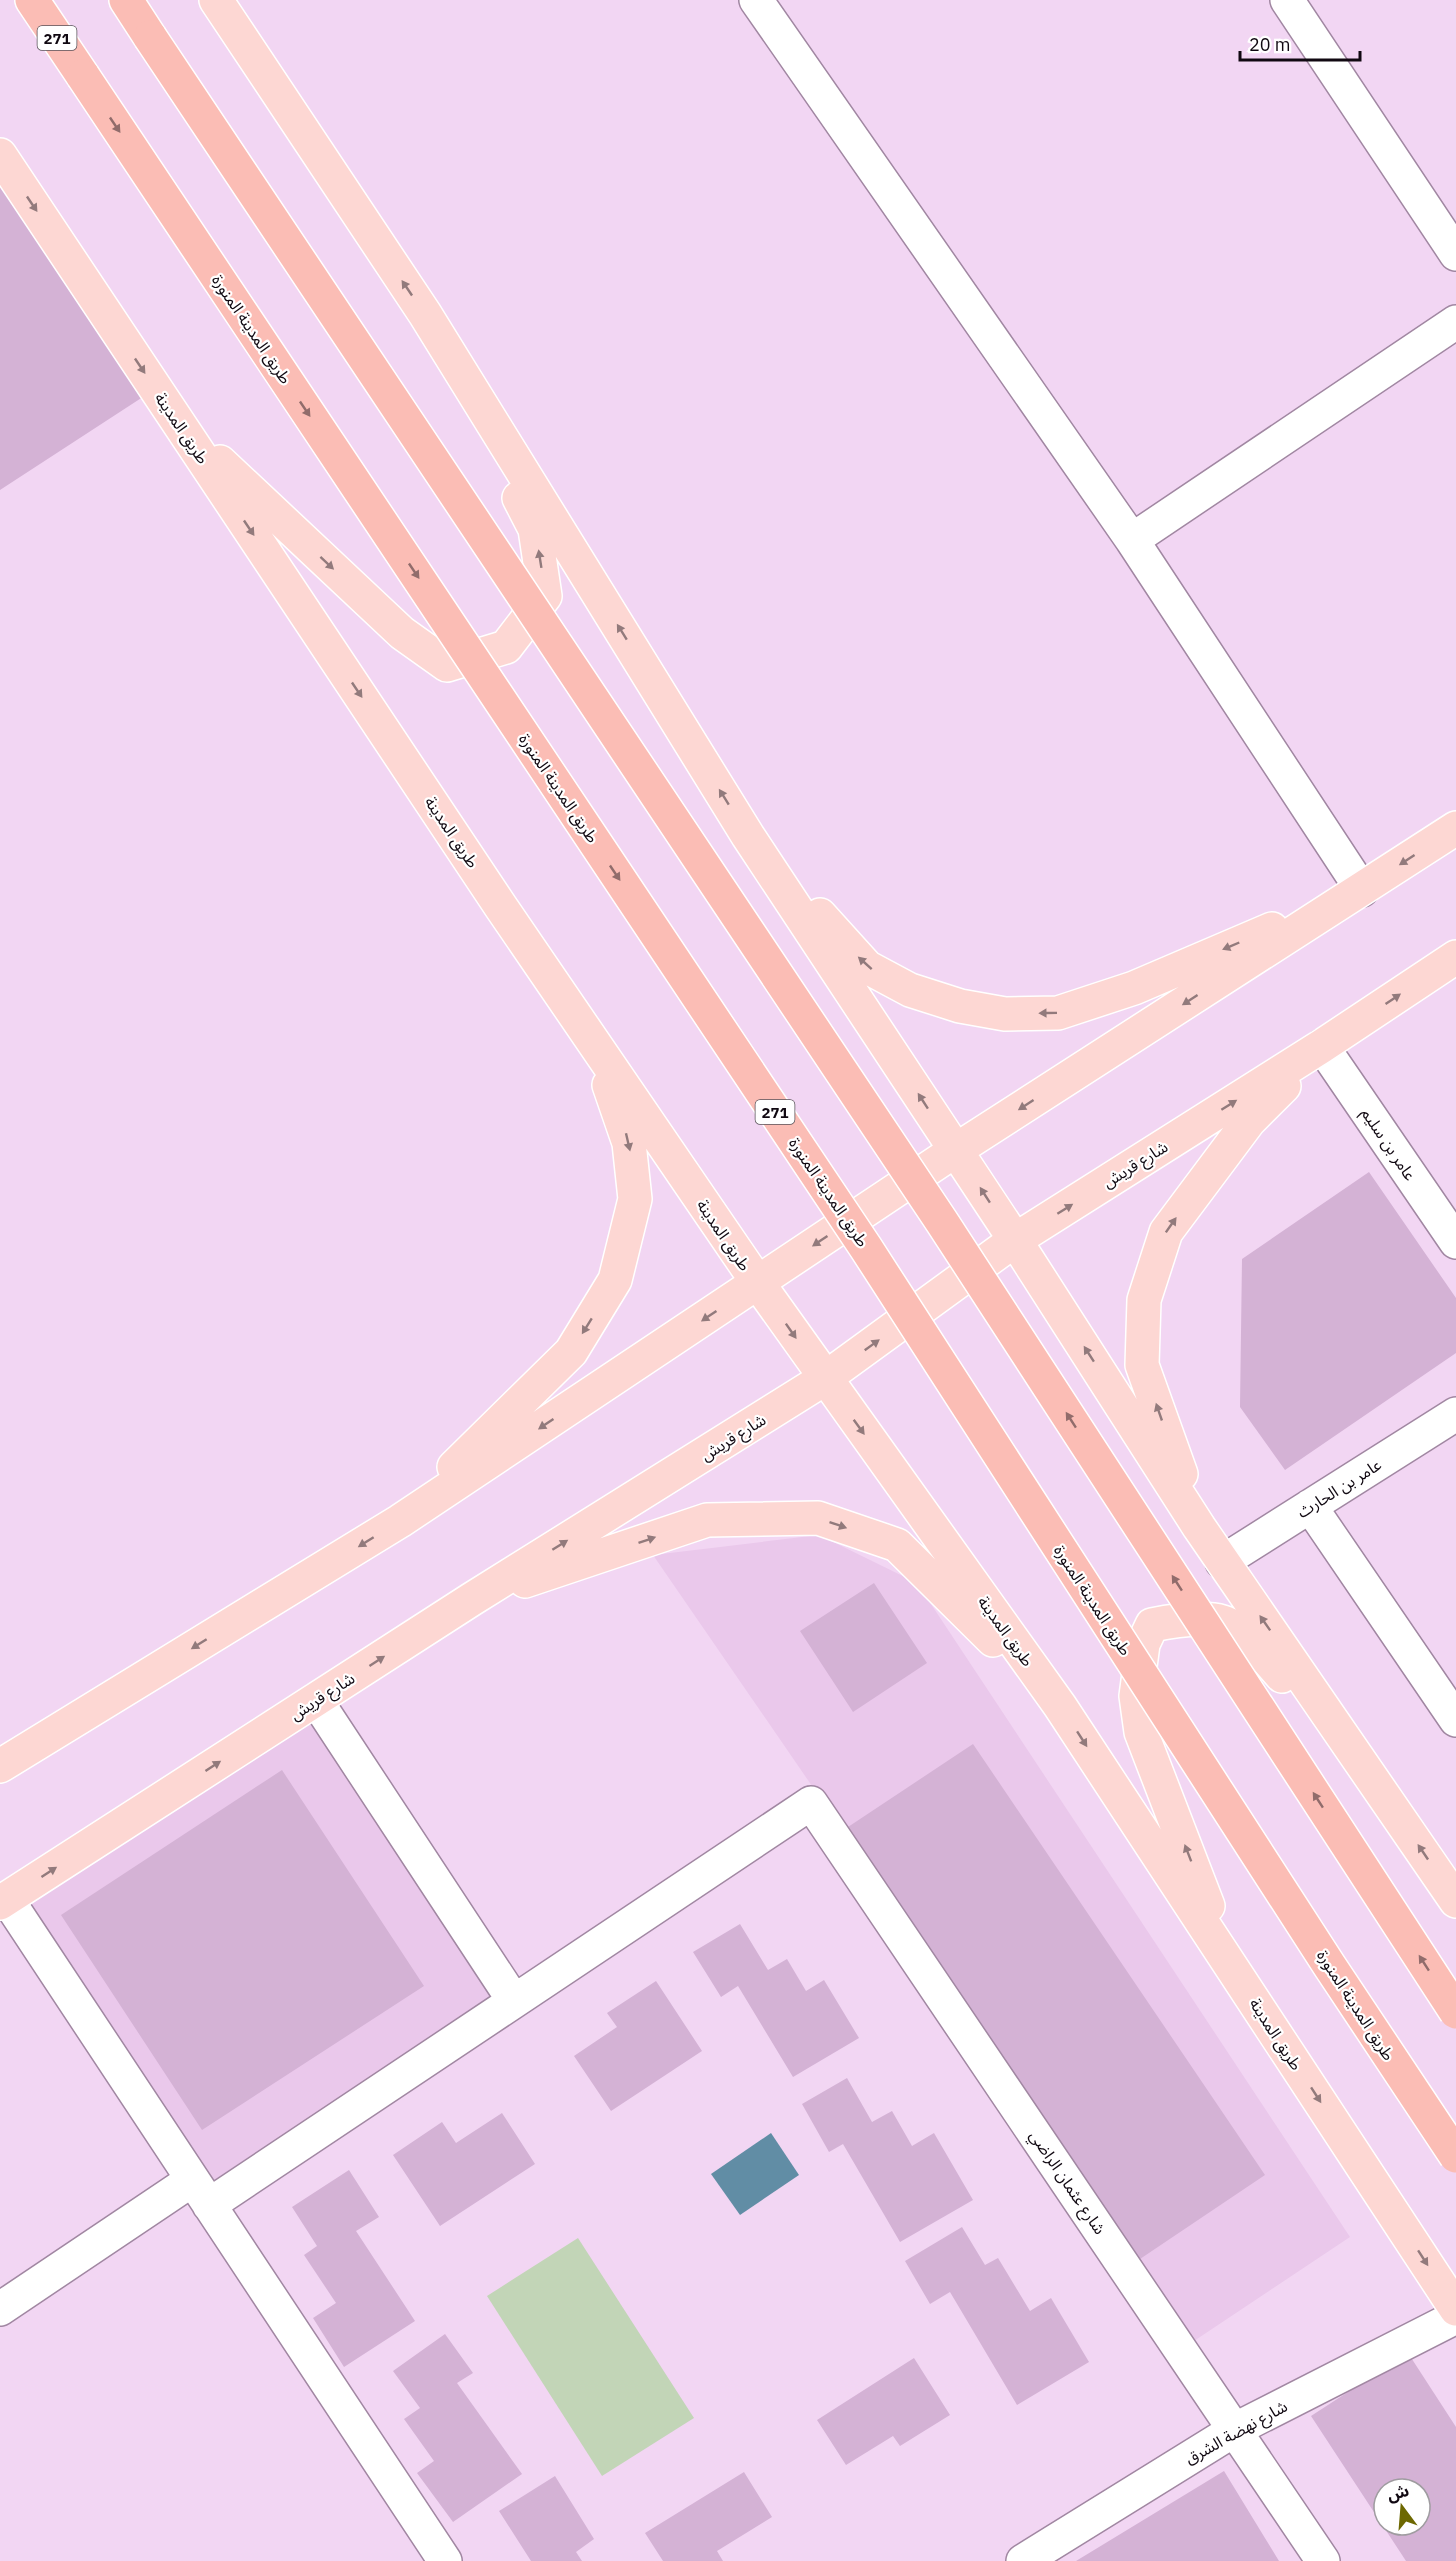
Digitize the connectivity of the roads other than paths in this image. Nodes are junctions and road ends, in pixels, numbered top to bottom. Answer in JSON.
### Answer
{"nodes":[{"id":1,"x":32,"y":0,"type":"edge"},
{"id":2,"x":126,"y":0,"type":"edge"},
{"id":3,"x":216,"y":0,"type":"edge"},
{"id":4,"x":756,"y":0,"type":"edge"},
{"id":5,"x":1287,"y":0,"type":"edge"},
{"id":6,"x":0,"y":155,"type":"edge"},
{"id":7,"x":1456,"y":254,"type":"edge"},
{"id":8,"x":425,"y":314,"type":"junction"},
{"id":9,"x":1456,"y":321,"type":"edge"},
{"id":10,"x":178,"y":422,"type":"junction"},
{"id":11,"x":1132,"y":540,"type":"junction"},
{"id":12,"x":1456,"y":828,"type":"edge"},
{"id":13,"x":748,"y":836,"type":"junction"},
{"id":14,"x":1362,"y":890,"type":"junction"},
{"id":15,"x":501,"y":907,"type":"junction"},
{"id":16,"x":1456,"y":957,"type":"edge"},
{"id":17,"x":1322,"y":1046,"type":"junction"},
{"id":18,"x":956,"y":1150,"type":"junction"},
{"id":19,"x":1015,"y":1240,"type":"junction"},
{"id":20,"x":1456,"y":1242,"type":"edge"},
{"id":21,"x":758,"y":1283,"type":"junction"},
{"id":22,"x":824,"y":1379,"type":"junction"},
{"id":23,"x":1456,"y":1414,"type":"edge"},
{"id":24,"x":1310,"y":1506,"type":"junction"},
{"id":25,"x":399,"y":1521,"type":"junction"},
{"id":26,"x":1199,"y":1527,"type":"junction"},
{"id":27,"x":1222,"y":1562,"type":"junction"},
{"id":28,"x":472,"y":1599,"type":"junction"},
{"id":29,"x":316,"y":1700,"type":"junction"},
{"id":30,"x":1060,"y":1706,"type":"junction"},
{"id":31,"x":1456,"y":1720,"type":"edge"},
{"id":32,"x":0,"y":1766,"type":"edge"},
{"id":33,"x":1405,"y":1826,"type":"junction"},
{"id":34,"x":3,"y":1901,"type":"edge"},
{"id":35,"x":1456,"y":1901,"type":"edge"},
{"id":36,"x":1232,"y":1967,"type":"junction"},
{"id":37,"x":514,"y":2001,"type":"junction"},
{"id":38,"x":1456,"y":2012,"type":"edge"},
{"id":39,"x":1456,"y":2156,"type":"edge"},
{"id":40,"x":200,"y":2192,"type":"junction"},
{"id":41,"x":0,"y":2309,"type":"edge"},
{"id":42,"x":1456,"y":2309,"type":"edge"},
{"id":43,"x":1456,"y":2317,"type":"edge"},
{"id":44,"x":1236,"y":2429,"type":"junction"},
{"id":45,"x":445,"y":2561,"type":"edge"},
{"id":46,"x":1023,"y":2561,"type":"edge"},
{"id":47,"x":1323,"y":2561,"type":"edge"}],
"edges":[{"from":1,"to":39,"type":"highway","name":"طريق المدينة المنورة","number":"271","one_way":true,"bridge":true},
{"from":38,"to":2,"type":"highway","one_way":true,"bridge":true},
{"from":8,"to":3,"type":"main road","one_way":true},
{"from":4,"to":11,"type":"street"},
{"from":5,"to":7,"type":"street"},
{"from":6,"to":10,"type":"main road","name":"طريق المدينة","one_way":true},
{"from":10,"to":8,"type":"main road","one_way":true},
{"from":13,"to":8,"type":"main road","one_way":true},
{"from":9,"to":11,"type":"street"},
{"from":10,"to":15,"type":"main road","name":"طريق المدينة","one_way":true},
{"from":11,"to":14,"type":"street"},
{"from":12,"to":14,"type":"main road","one_way":true},
{"from":14,"to":13,"type":"main road","one_way":true},
{"from":18,"to":13,"type":"main road","one_way":true},
{"from":14,"to":18,"type":"main road","one_way":true},
{"from":15,"to":21,"type":"main road","name":"طريق المدينة"},
{"from":15,"to":25,"type":"main road","one_way":true},
{"from":17,"to":16,"type":"main road","name":"شارع قريش","one_way":true},
{"from":19,"to":17,"type":"main road","name":"شارع قريش","one_way":true},
{"from":17,"to":20,"type":"street","name":"عامر بن سليم"},
{"from":26,"to":17,"type":"main road","one_way":true},
{"from":19,"to":18,"type":"main road","one_way":true},
{"from":18,"to":21,"type":"main road","one_way":true},
{"from":22,"to":19,"type":"main road","name":"شارع قريش","one_way":true},
{"from":26,"to":19,"type":"main road","one_way":true},
{"from":21,"to":22,"type":"main road","name":"طريق المدينة","one_way":true},
{"from":21,"to":25,"type":"main road","one_way":true},
{"from":28,"to":22,"type":"main road","name":"شارع قريش","one_way":true},
{"from":22,"to":30,"type":"main road","name":"طريق المدينة","one_way":true},
{"from":23,"to":24,"type":"street","name":"عامر بن الحارث"},
{"from":24,"to":27,"type":"street","name":"عامر بن الحارث"},
{"from":24,"to":31,"type":"street"},
{"from":25,"to":32,"type":"main road","one_way":true},
{"from":26,"to":27,"type":"main road"},
{"from":33,"to":27,"type":"main road","one_way":true},
{"from":29,"to":28,"type":"main road","name":"شارع قريش","one_way":true},
{"from":28,"to":30,"type":"main road","one_way":true},
{"from":34,"to":29,"type":"main road","name":"شارع قريش","one_way":true},
{"from":29,"to":37,"type":"street"},
{"from":30,"to":36,"type":"main road","name":"طريق المدينة","one_way":true},
{"from":35,"to":33,"type":"main road","one_way":true},
{"from":36,"to":33,"type":"main road","name":"طريق المدينة المنورة","one_way":true},
{"from":34,"to":40,"type":"street"},
{"from":36,"to":42,"type":"main road","name":"طريق المدينة","one_way":true},
{"from":37,"to":40,"type":"street"},
{"from":37,"to":44,"type":"street","name":"شارع عثمان الراضي"},
{"from":40,"to":41,"type":"street"},
{"from":40,"to":45,"type":"street"},
{"from":43,"to":44,"type":"street","name":"شارع نهضة الشرق"},
{"from":44,"to":46,"type":"street","name":"شارع نهضة الشرق"},
{"from":44,"to":47,"type":"street","name":"شارع عثمان الراضي"}]}
